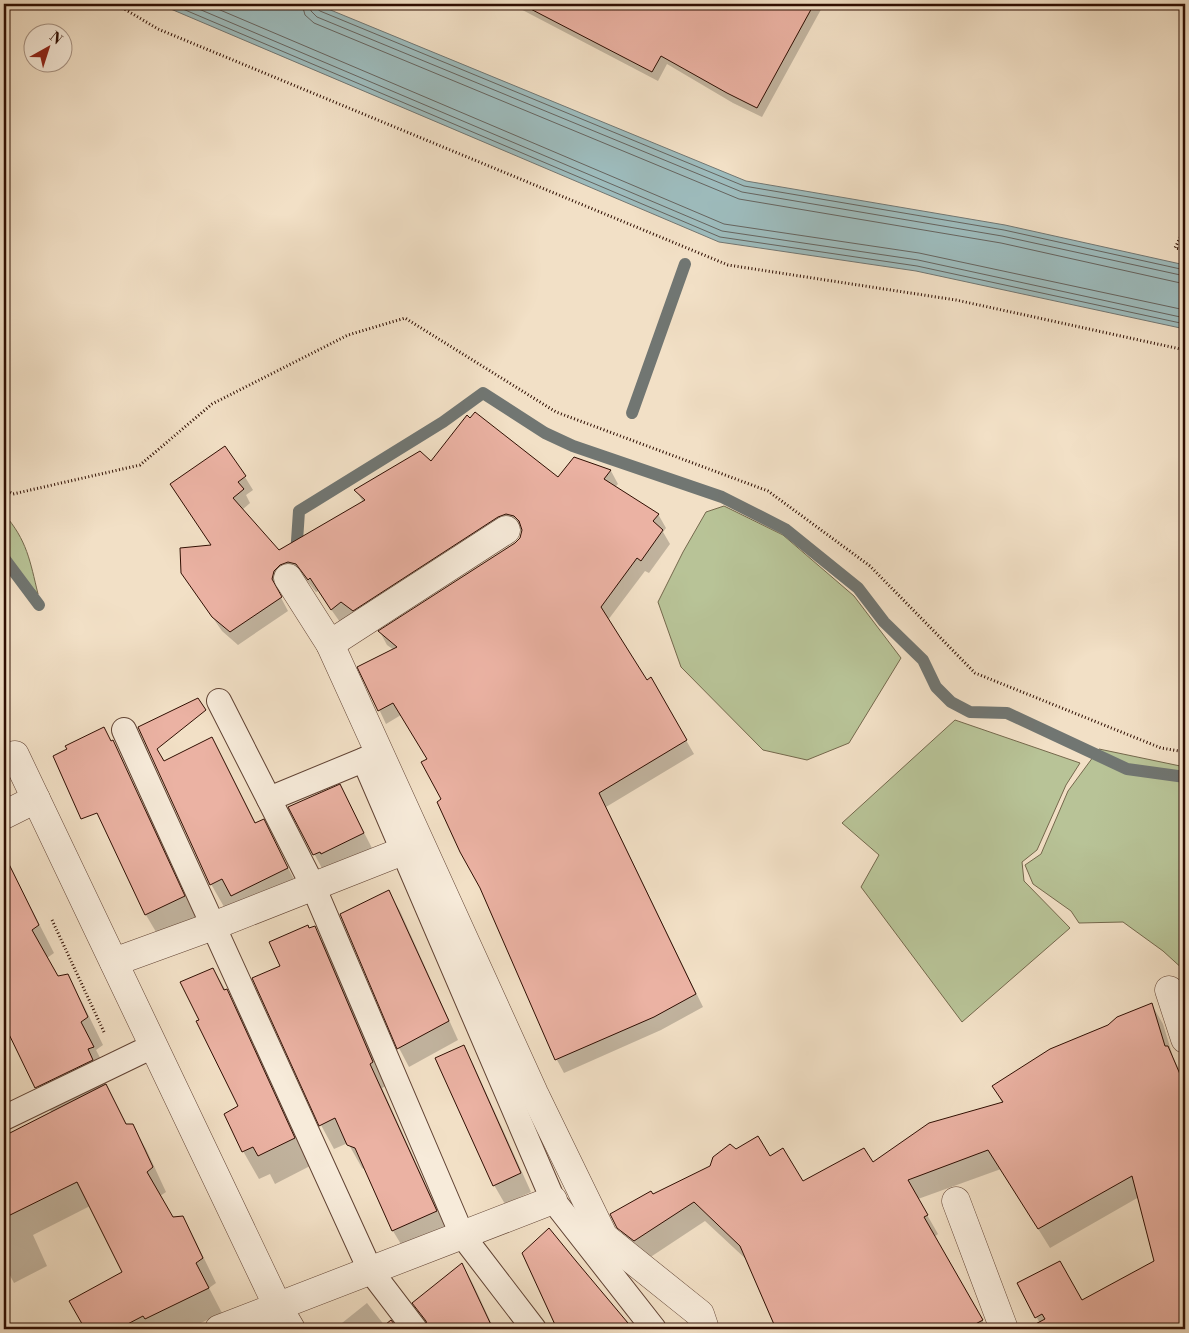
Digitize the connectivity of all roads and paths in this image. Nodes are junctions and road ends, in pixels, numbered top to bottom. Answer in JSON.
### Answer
{"nodes":[{"id":1,"x":116,"y":4,"type":"edge"},
{"id":2,"x":1185,"y":228,"type":"edge"},
{"id":3,"x":1185,"y":250,"type":"edge"},
{"id":4,"x":1185,"y":350,"type":"edge"},
{"id":5,"x":4,"y":489,"type":"edge"},
{"id":6,"x":506,"y":530,"type":"dead end"},
{"id":7,"x":288,"y":578,"type":"dead end"},
{"id":8,"x":330,"y":644,"type":"junction"},
{"id":9,"x":218,"y":701,"type":"dead end"},
{"id":10,"x":124,"y":730,"type":"dead end"},
{"id":11,"x":1185,"y":752,"type":"edge"},
{"id":12,"x":15,"y":754,"type":"dead end"},
{"id":13,"x":372,"y":757,"type":"junction"},
{"id":14,"x":36,"y":799,"type":"junction"},
{"id":15,"x":269,"y":799,"type":"junction"},
{"id":16,"x":4,"y":815,"type":"edge"},
{"id":17,"x":403,"y":851,"type":"junction"},
{"id":18,"x":313,"y":886,"type":"junction"},
{"id":19,"x":213,"y":926,"type":"junction"},
{"id":20,"x":114,"y":962,"type":"junction"},
{"id":21,"x":1169,"y":990,"type":"dead end"},
{"id":22,"x":1185,"y":1039,"type":"edge"},
{"id":23,"x":153,"y":1046,"type":"junction"},
{"id":24,"x":4,"y":1118,"type":"edge"},
{"id":25,"x":553,"y":1200,"type":"junction"},
{"id":26,"x":956,"y":1201,"type":"dead end"},
{"id":27,"x":462,"y":1235,"type":"junction"},
{"id":28,"x":591,"y":1248,"type":"junction"},
{"id":29,"x":370,"y":1270,"type":"junction"},
{"id":30,"x":284,"y":1318,"type":"edge"},
{"id":31,"x":219,"y":1329,"type":"edge"},
{"id":32,"x":415,"y":1329,"type":"edge"},
{"id":33,"x":534,"y":1329,"type":"edge"},
{"id":34,"x":654,"y":1329,"type":"edge"},
{"id":35,"x":692,"y":1329,"type":"edge"},
{"id":36,"x":705,"y":1329,"type":"edge"},
{"id":37,"x":1004,"y":1329,"type":"edge"}],
"edges":[{"from":1,"to":4,"type":"path"},
{"from":2,"to":3,"type":"path"},
{"from":5,"to":11,"type":"path"},
{"from":6,"to":8,"type":"street"},
{"from":7,"to":8,"type":"street"},
{"from":8,"to":13,"type":"street"},
{"from":9,"to":15,"type":"lane"},
{"from":10,"to":19,"type":"lane"},
{"from":12,"to":14,"type":"street"},
{"from":13,"to":15,"type":"lane"},
{"from":13,"to":17,"type":"lane"},
{"from":13,"to":36,"type":"street"},
{"from":14,"to":16,"type":"street"},
{"from":14,"to":20,"type":"street"},
{"from":15,"to":18,"type":"lane"},
{"from":17,"to":18,"type":"street"},
{"from":17,"to":25,"type":"lane"},
{"from":18,"to":19,"type":"street"},
{"from":18,"to":27,"type":"lane"},
{"from":19,"to":20,"type":"street"},
{"from":19,"to":29,"type":"lane"},
{"from":20,"to":23,"type":"street"},
{"from":21,"to":22,"type":"street"},
{"from":23,"to":24,"type":"lane"},
{"from":23,"to":30,"type":"street"},
{"from":25,"to":27,"type":"street"},
{"from":25,"to":28,"type":"lane"},
{"from":26,"to":37,"type":"street"},
{"from":27,"to":29,"type":"street"},
{"from":27,"to":33,"type":"lane"},
{"from":28,"to":34,"type":"lane"},
{"from":28,"to":35,"type":"street"},
{"from":29,"to":30,"type":"street"},
{"from":29,"to":32,"type":"lane"},
{"from":30,"to":31,"type":"street"}]}
